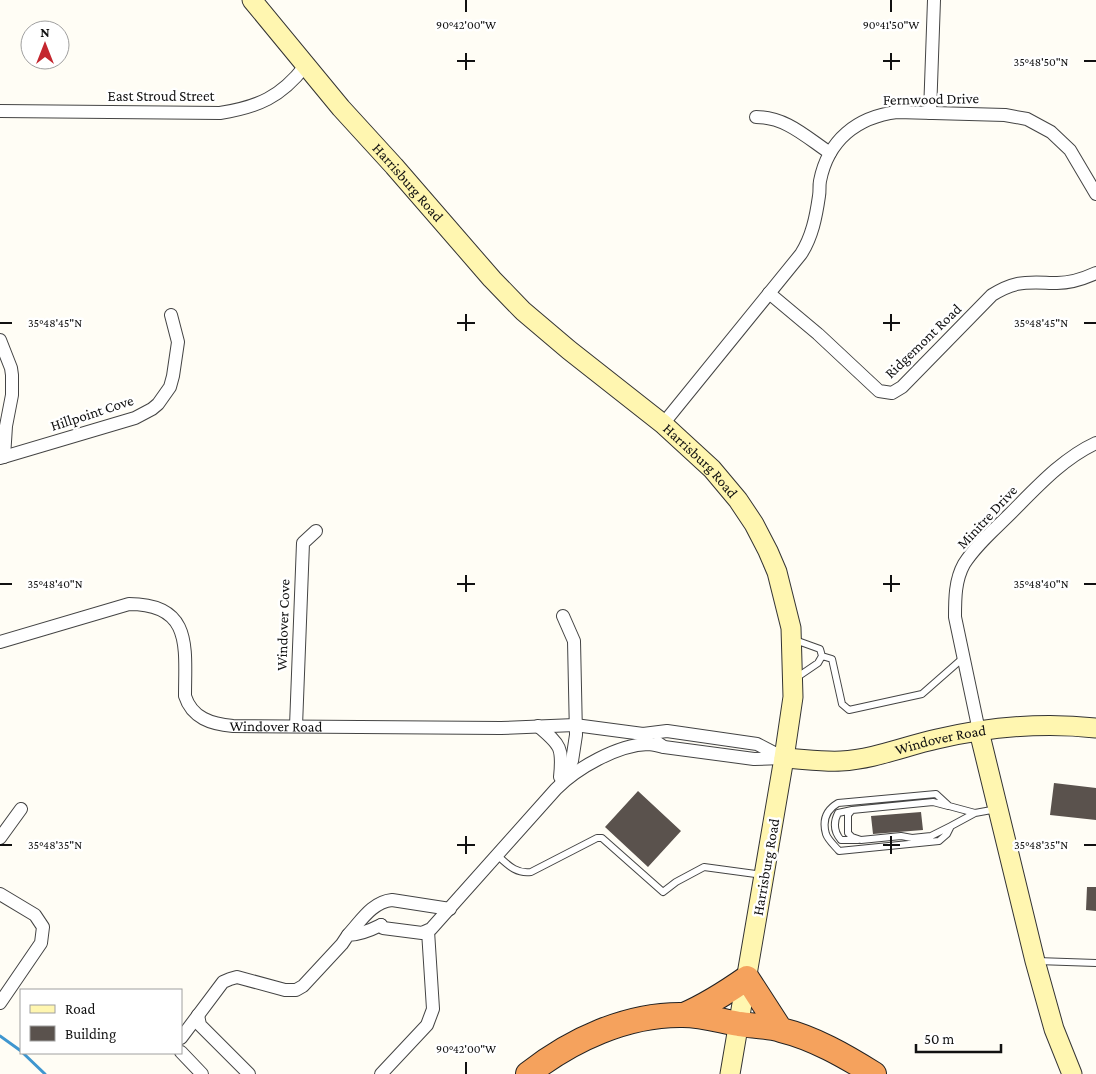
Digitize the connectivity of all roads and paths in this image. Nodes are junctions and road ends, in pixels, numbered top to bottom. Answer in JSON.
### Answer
{"nodes":[{"id":1,"x":252,"y":0,"type":"edge"},
{"id":2,"x":934,"y":0,"type":"edge"},
{"id":3,"x":305,"y":66,"type":"junction"},
{"id":4,"x":0,"y":111,"type":"edge"},
{"id":5,"x":930,"y":113,"type":"junction"},
{"id":6,"x":756,"y":117,"type":"dead end"},
{"id":7,"x":830,"y":153,"type":"junction"},
{"id":8,"x":1096,"y":194,"type":"edge"},
{"id":9,"x":1096,"y":272,"type":"edge"},
{"id":10,"x":769,"y":293,"type":"junction"},
{"id":11,"x":171,"y":315,"type":"dead end"},
{"id":12,"x":0,"y":340,"type":"edge"},
{"id":13,"x":663,"y":424,"type":"junction"},
{"id":14,"x":1096,"y":443,"type":"edge"},
{"id":15,"x":2,"y":458,"type":"edge"},
{"id":16,"x":316,"y":531,"type":"dead end"},
{"id":17,"x":563,"y":616,"type":"dead end"},
{"id":18,"x":791,"y":638,"type":"junction"},
{"id":19,"x":0,"y":642,"type":"edge"},
{"id":20,"x":822,"y":656,"type":"junction"},
{"id":21,"x":964,"y":658,"type":"junction"},
{"id":22,"x":792,"y":680,"type":"junction"},
{"id":23,"x":575,"y":725,"type":"junction"},
{"id":24,"x":296,"y":726,"type":"junction"},
{"id":25,"x":538,"y":726,"type":"junction"},
{"id":26,"x":1096,"y":728,"type":"edge"},
{"id":27,"x":979,"y":731,"type":"junction"},
{"id":28,"x":643,"y":734,"type":"junction"},
{"id":29,"x":664,"y":747,"type":"junction"},
{"id":30,"x":784,"y":758,"type":"junction"},
{"id":31,"x":560,"y":786,"type":"junction"},
{"id":32,"x":949,"y":806,"type":"junction"},
{"id":33,"x":998,"y":809,"type":"junction"},
{"id":34,"x":21,"y":810,"type":"dead end"},
{"id":35,"x":852,"y":810,"type":"junction"},
{"id":36,"x":975,"y":813,"type":"junction"},
{"id":37,"x":951,"y":826,"type":"junction"},
{"id":38,"x":0,"y":838,"type":"edge"},
{"id":39,"x":861,"y":840,"type":"junction"},
{"id":40,"x":498,"y":856,"type":"junction"},
{"id":41,"x":764,"y":875,"type":"junction"},
{"id":42,"x":0,"y":894,"type":"edge"},
{"id":43,"x":375,"y":906,"type":"junction"},
{"id":44,"x":450,"y":909,"type":"junction"},
{"id":45,"x":381,"y":925,"type":"junction"},
{"id":46,"x":428,"y":931,"type":"junction"},
{"id":47,"x":348,"y":935,"type":"junction"},
{"id":48,"x":1035,"y":961,"type":"junction"},
{"id":49,"x":1096,"y":962,"type":"edge"},
{"id":50,"x":747,"y":978,"type":"junction"},
{"id":51,"x":0,"y":1003,"type":"edge"},
{"id":52,"x":198,"y":1015,"type":"junction"},
{"id":53,"x":684,"y":1015,"type":"junction"},
{"id":54,"x":739,"y":1024,"type":"junction"},
{"id":55,"x":780,"y":1029,"type":"junction"},
{"id":56,"x":182,"y":1037,"type":"edge"},
{"id":57,"x":182,"y":1053,"type":"edge"},
{"id":58,"x":202,"y":1074,"type":"edge"},
{"id":59,"x":249,"y":1074,"type":"edge"},
{"id":60,"x":381,"y":1074,"type":"edge"},
{"id":61,"x":528,"y":1074,"type":"edge"},
{"id":62,"x":730,"y":1074,"type":"edge"},
{"id":63,"x":874,"y":1074,"type":"edge"},
{"id":64,"x":1072,"y":1074,"type":"edge"}],
"edges":[{"from":1,"to":3,"type":"main road","name":"Harrisburg Road"},
{"from":2,"to":5,"type":"street"},
{"from":3,"to":4,"type":"street","name":"East Stroud Street"},
{"from":3,"to":13,"type":"main road","name":"Harrisburg Road"},
{"from":5,"to":7,"type":"street","name":"Fernwood Drive"},
{"from":5,"to":8,"type":"street","name":"Fernwood Drive"},
{"from":6,"to":7,"type":"street"},
{"from":7,"to":10,"type":"street","name":"Fernwood Drive"},
{"from":9,"to":10,"type":"street","name":"Ridgemont Road"},
{"from":10,"to":13,"type":"street","name":"Fernwood Drive"},
{"from":11,"to":15,"type":"street","name":"Hillpoint Cove"},
{"from":12,"to":15,"type":"street"},
{"from":13,"to":18,"type":"main road","name":"Harrisburg Road"},
{"from":14,"to":21,"type":"street","name":"Minitre Drive"},
{"from":16,"to":24,"type":"street","name":"Windover Cove"},
{"from":17,"to":23,"type":"street"},
{"from":18,"to":20,"type":"lane"},
{"from":18,"to":22,"type":"main road","name":"Harrisburg Road"},
{"from":19,"to":24,"type":"street","name":"Windover Road"},
{"from":20,"to":21,"type":"lane"},
{"from":20,"to":22,"type":"lane"},
{"from":21,"to":27,"type":"street","name":"Minitre Drive"},
{"from":22,"to":30,"type":"main road","name":"Harrisburg Road"},
{"from":23,"to":25,"type":"street","name":"Windover Road"},
{"from":23,"to":28,"type":"street","name":"Windover Road"},
{"from":23,"to":31,"type":"street"},
{"from":24,"to":25,"type":"street","name":"Windover Road"},
{"from":25,"to":31,"type":"street"},
{"from":26,"to":27,"type":"main road","name":"Windover Road"},
{"from":27,"to":30,"type":"main road","name":"Windover Road"},
{"from":27,"to":33,"type":"main road"},
{"from":28,"to":29,"type":"street","name":"Windover Road"},
{"from":28,"to":30,"type":"street","name":"Windover Road"},
{"from":29,"to":30,"type":"street","name":"Windover Road"},
{"from":29,"to":31,"type":"street"},
{"from":30,"to":41,"type":"main road","name":"Harrisburg Road"},
{"from":31,"to":40,"type":"street"},
{"from":32,"to":35,"type":"lane"},
{"from":32,"to":36,"type":"lane"},
{"from":32,"to":37,"type":"lane"},
{"from":33,"to":36,"type":"lane"},
{"from":33,"to":48,"type":"main road"},
{"from":34,"to":38,"type":"street"},
{"from":35,"to":39,"type":"lane"},
{"from":35,"to":39,"type":"lane"},
{"from":36,"to":37,"type":"lane"},
{"from":37,"to":39,"type":"lane"},
{"from":40,"to":41,"type":"lane"},
{"from":40,"to":44,"type":"street"},
{"from":41,"to":50,"type":"main road","name":"Harrisburg Road"},
{"from":42,"to":51,"type":"street"},
{"from":43,"to":44,"type":"street"},
{"from":43,"to":45,"type":"street"},
{"from":43,"to":47,"type":"street"},
{"from":44,"to":46,"type":"street"},
{"from":45,"to":46,"type":"street"},
{"from":45,"to":47,"type":"street"},
{"from":46,"to":60,"type":"street"},
{"from":47,"to":52,"type":"street"},
{"from":48,"to":49,"type":"lane"},
{"from":48,"to":64,"type":"main road"},
{"from":50,"to":53,"type":"highway"},
{"from":50,"to":54,"type":"main road","name":"Harrisburg Road"},
{"from":50,"to":55,"type":"highway"},
{"from":52,"to":56,"type":"street"},
{"from":52,"to":59,"type":"street"},
{"from":53,"to":54,"type":"highway"},
{"from":53,"to":61,"type":"highway"},
{"from":54,"to":55,"type":"highway"},
{"from":54,"to":62,"type":"main road","name":"Harrisburg Road"},
{"from":55,"to":63,"type":"highway"},
{"from":57,"to":58,"type":"street"}]}
